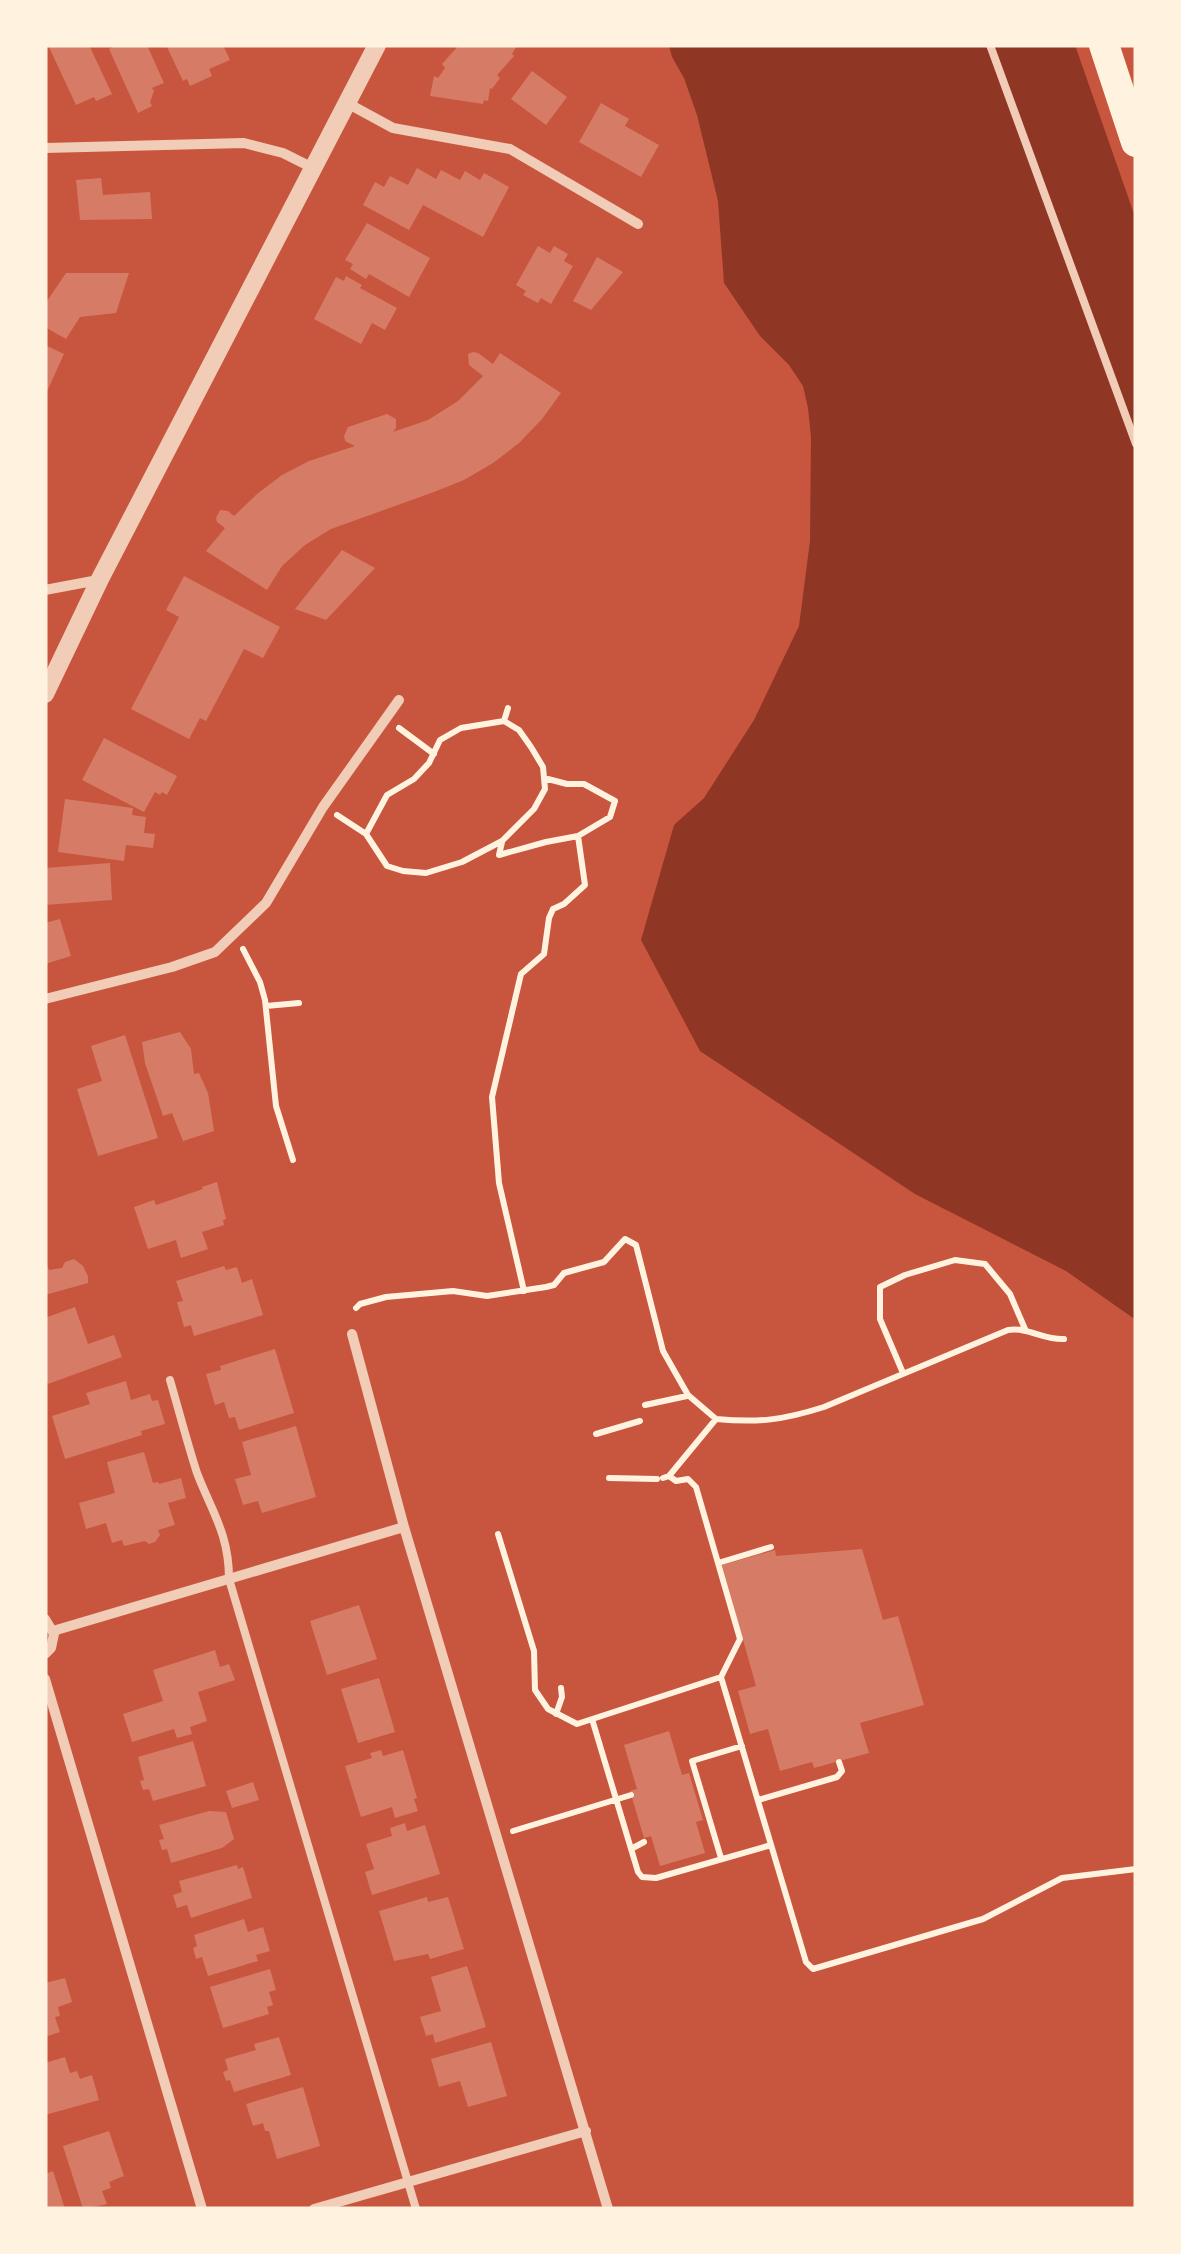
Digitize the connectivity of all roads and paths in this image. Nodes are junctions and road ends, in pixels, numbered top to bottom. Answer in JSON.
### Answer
{"nodes":[{"id":1,"x":377,"y":45,"type":"edge"},
{"id":2,"x":990,"y":45,"type":"edge"},
{"id":3,"x":1104,"y":45,"type":"edge"},
{"id":4,"x":348,"y":103,"type":"junction"},
{"id":5,"x":1136,"y":142,"type":"edge"},
{"id":6,"x":45,"y":148,"type":"edge"},
{"id":7,"x":313,"y":168,"type":"junction"},
{"id":8,"x":638,"y":224,"type":"dead end"},
{"id":9,"x":1136,"y":444,"type":"edge"},
{"id":10,"x":100,"y":580,"type":"junction"},
{"id":11,"x":45,"y":590,"type":"edge"},
{"id":12,"x":45,"y":694,"type":"edge"},
{"id":13,"x":400,"y":700,"type":"dead end"},
{"id":14,"x":508,"y":708,"type":"dead end"},
{"id":15,"x":386,"y":719,"type":"junction"},
{"id":16,"x":504,"y":720,"type":"junction"},
{"id":17,"x":434,"y":754,"type":"junction"},
{"id":18,"x":544,"y":778,"type":"junction"},
{"id":19,"x":323,"y":807,"type":"junction"},
{"id":20,"x":366,"y":834,"type":"junction"},
{"id":21,"x":578,"y":836,"type":"junction"},
{"id":22,"x":502,"y":841,"type":"junction"},
{"id":23,"x":234,"y":934,"type":"junction"},
{"id":24,"x":45,"y":999,"type":"edge"},
{"id":25,"x":299,"y":1003,"type":"dead end"},
{"id":26,"x":266,"y":1006,"type":"junction"},
{"id":27,"x":293,"y":1160,"type":"dead end"},
{"id":28,"x":524,"y":1291,"type":"junction"},
{"id":29,"x":356,"y":1308,"type":"dead end"},
{"id":30,"x":1025,"y":1330,"type":"junction"},
{"id":31,"x":352,"y":1334,"type":"dead end"},
{"id":32,"x":1064,"y":1338,"type":"dead end"},
{"id":33,"x":902,"y":1373,"type":"junction"},
{"id":34,"x":170,"y":1380,"type":"dead end"},
{"id":35,"x":688,"y":1396,"type":"junction"},
{"id":36,"x":645,"y":1405,"type":"dead end"},
{"id":37,"x":716,"y":1419,"type":"junction"},
{"id":38,"x":640,"y":1421,"type":"dead end"},
{"id":39,"x":596,"y":1434,"type":"dead end"},
{"id":40,"x":609,"y":1478,"type":"dead end"},
{"id":41,"x":663,"y":1478,"type":"junction"},
{"id":42,"x":404,"y":1527,"type":"junction"},
{"id":43,"x":498,"y":1534,"type":"dead end"},
{"id":44,"x":771,"y":1547,"type":"dead end"},
{"id":45,"x":718,"y":1562,"type":"junction"},
{"id":46,"x":229,"y":1579,"type":"junction"},
{"id":47,"x":45,"y":1619,"type":"edge"},
{"id":48,"x":53,"y":1631,"type":"junction"},
{"id":49,"x":45,"y":1654,"type":"edge"},
{"id":50,"x":721,"y":1677,"type":"junction"},
{"id":51,"x":45,"y":1678,"type":"edge"},
{"id":52,"x":561,"y":1688,"type":"dead end"},
{"id":53,"x":556,"y":1714,"type":"junction"},
{"id":54,"x":592,"y":1719,"type":"junction"},
{"id":55,"x":742,"y":1746,"type":"junction"},
{"id":56,"x":839,"y":1762,"type":"dead end"},
{"id":57,"x":631,"y":1795,"type":"dead end"},
{"id":58,"x":617,"y":1799,"type":"junction"},
{"id":59,"x":758,"y":1800,"type":"junction"},
{"id":60,"x":516,"y":1830,"type":"dead end"},
{"id":61,"x":644,"y":1842,"type":"dead end"},
{"id":62,"x":771,"y":1845,"type":"junction"},
{"id":63,"x":631,"y":1849,"type":"junction"},
{"id":64,"x":721,"y":1858,"type":"junction"},
{"id":65,"x":1136,"y":1869,"type":"edge"},
{"id":66,"x":586,"y":2131,"type":"junction"},
{"id":67,"x":408,"y":2182,"type":"junction"},
{"id":68,"x":202,"y":2209,"type":"edge"},
{"id":69,"x":314,"y":2209,"type":"edge"},
{"id":70,"x":416,"y":2209,"type":"edge"},
{"id":71,"x":608,"y":2209,"type":"edge"}],
"edges":[{"from":1,"to":4,"type":"street"},
{"from":2,"to":9,"type":"lane"},
{"from":3,"to":5,"type":"highway"},
{"from":4,"to":7,"type":"street"},
{"from":4,"to":8,"type":"street"},
{"from":6,"to":7,"type":"street"},
{"from":7,"to":10,"type":"street"},
{"from":10,"to":11,"type":"street"},
{"from":10,"to":12,"type":"street"},
{"from":13,"to":15,"type":"street"},
{"from":14,"to":16,"type":"path"},
{"from":15,"to":17,"type":"path"},
{"from":15,"to":19,"type":"street"},
{"from":16,"to":17,"type":"path"},
{"from":16,"to":18,"type":"path"},
{"from":17,"to":20,"type":"path"},
{"from":18,"to":21,"type":"path"},
{"from":18,"to":22,"type":"path"},
{"from":19,"to":20,"type":"path"},
{"from":19,"to":23,"type":"street"},
{"from":20,"to":22,"type":"path"},
{"from":21,"to":22,"type":"path"},
{"from":21,"to":28,"type":"path"},
{"from":23,"to":24,"type":"street"},
{"from":23,"to":26,"type":"path"},
{"from":25,"to":26,"type":"path"},
{"from":26,"to":27,"type":"path"},
{"from":28,"to":29,"type":"path"},
{"from":28,"to":35,"type":"path"},
{"from":30,"to":32,"type":"path"},
{"from":30,"to":33,"type":"path"},
{"from":30,"to":33,"type":"path"},
{"from":31,"to":42,"type":"street"},
{"from":33,"to":37,"type":"path"},
{"from":34,"to":46,"type":"lane"},
{"from":35,"to":36,"type":"path"},
{"from":35,"to":37,"type":"path"},
{"from":37,"to":41,"type":"path"},
{"from":38,"to":39,"type":"path"},
{"from":40,"to":41,"type":"path"},
{"from":41,"to":45,"type":"path"},
{"from":42,"to":46,"type":"street"},
{"from":42,"to":66,"type":"street"},
{"from":43,"to":53,"type":"path"},
{"from":44,"to":45,"type":"path"},
{"from":45,"to":50,"type":"path"},
{"from":46,"to":48,"type":"street"},
{"from":46,"to":67,"type":"lane"},
{"from":47,"to":48,"type":"street"},
{"from":48,"to":49,"type":"street"},
{"from":50,"to":54,"type":"path"},
{"from":50,"to":55,"type":"path"},
{"from":51,"to":68,"type":"street"},
{"from":52,"to":53,"type":"path"},
{"from":53,"to":54,"type":"path"},
{"from":54,"to":58,"type":"path"},
{"from":55,"to":59,"type":"path"},
{"from":55,"to":64,"type":"path"},
{"from":56,"to":59,"type":"path"},
{"from":57,"to":58,"type":"path"},
{"from":58,"to":60,"type":"path"},
{"from":58,"to":63,"type":"path"},
{"from":59,"to":62,"type":"path"},
{"from":61,"to":63,"type":"path"},
{"from":62,"to":64,"type":"path"},
{"from":62,"to":65,"type":"path"},
{"from":63,"to":64,"type":"path"},
{"from":66,"to":67,"type":"street"},
{"from":66,"to":71,"type":"street"},
{"from":67,"to":69,"type":"street"},
{"from":67,"to":70,"type":"lane"}]}
